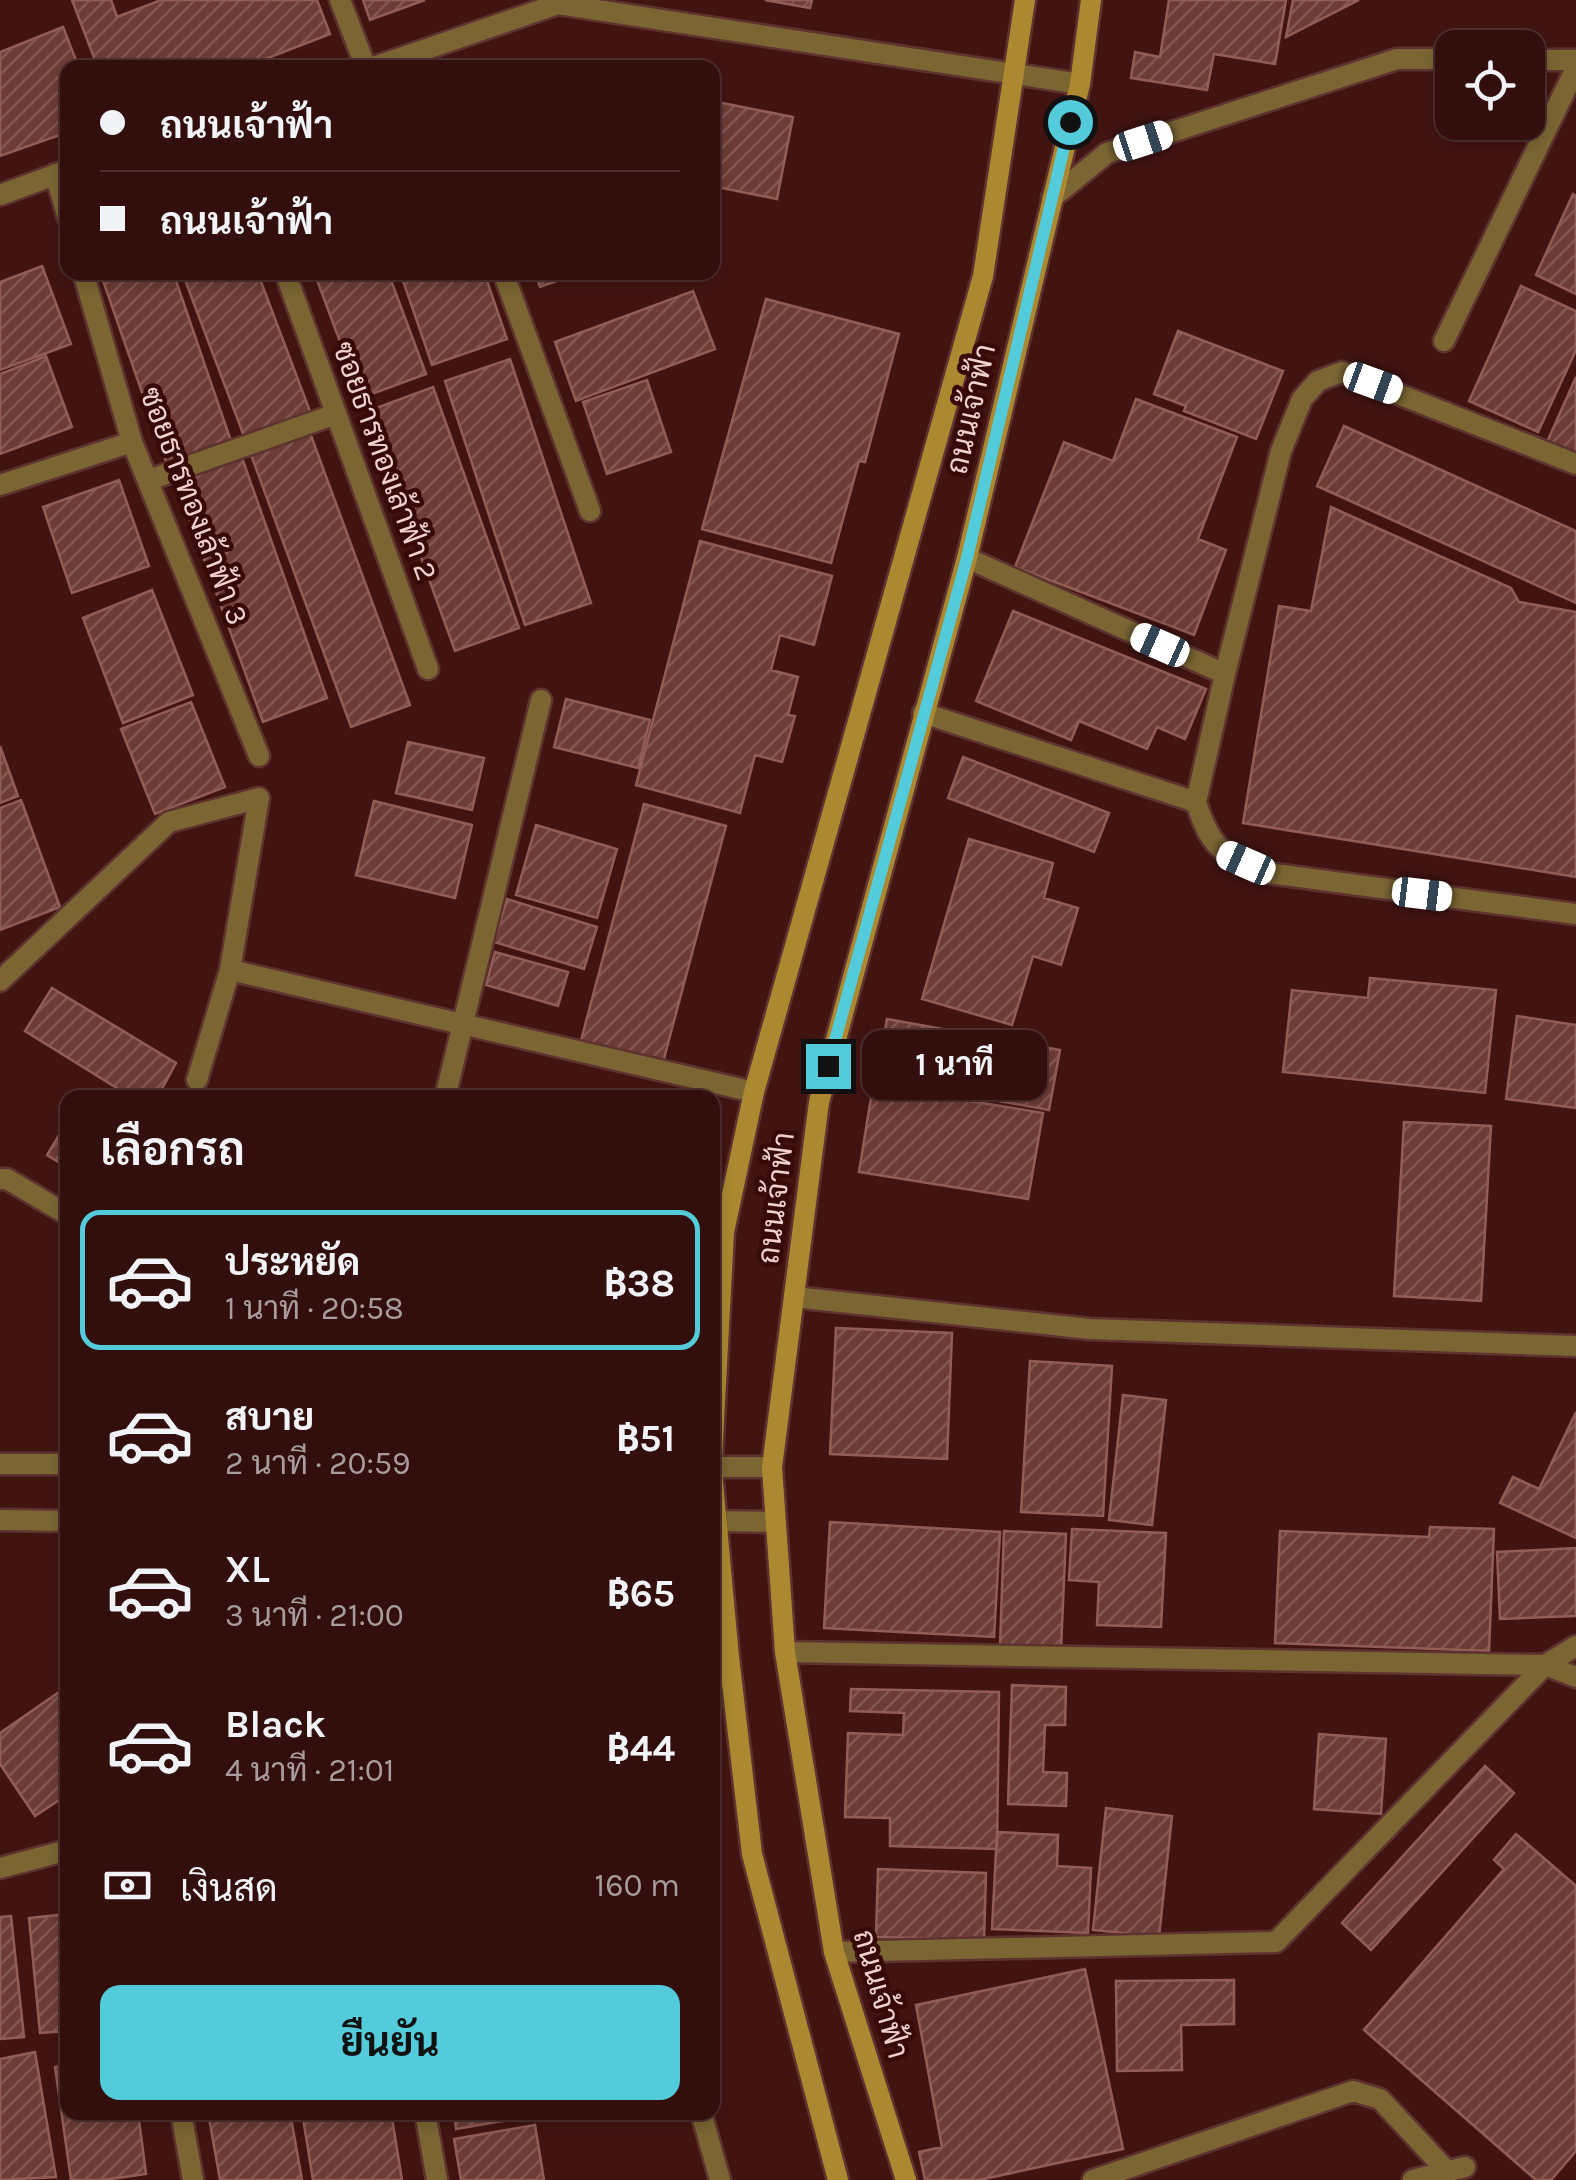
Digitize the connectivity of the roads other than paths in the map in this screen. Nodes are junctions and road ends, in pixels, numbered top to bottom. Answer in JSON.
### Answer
{"nodes":[{"id":1,"x":340,"y":0,"type":"edge"},
{"id":2,"x":1024,"y":0,"type":"edge"},
{"id":3,"x":1091,"y":0,"type":"edge"},
{"id":4,"x":424,"y":59,"type":"edge"},
{"id":5,"x":1435,"y":59,"type":"edge"},
{"id":6,"x":366,"y":60,"type":"edge"},
{"id":7,"x":1545,"y":61,"type":"edge"},
{"id":8,"x":1576,"y":64,"type":"edge"},
{"id":9,"x":1014,"y":72,"type":"junction"},
{"id":10,"x":1080,"y":84,"type":"junction"},
{"id":11,"x":60,"y":172,"type":"edge"},
{"id":12,"x":0,"y":194,"type":"edge"},
{"id":13,"x":1052,"y":198,"type":"junction"},
{"id":14,"x":85,"y":280,"type":"edge"},
{"id":15,"x":288,"y":280,"type":"edge"},
{"id":16,"x":505,"y":280,"type":"edge"},
{"id":17,"x":1444,"y":341,"type":"dead end"},
{"id":18,"x":336,"y":414,"type":"junction"},
{"id":19,"x":132,"y":442,"type":"junction"},
{"id":20,"x":1576,"y":464,"type":"edge"},
{"id":21,"x":149,"y":480,"type":"junction"},
{"id":22,"x":0,"y":485,"type":"edge"},
{"id":23,"x":590,"y":511,"type":"dead end"},
{"id":24,"x":967,"y":558,"type":"junction"},
{"id":25,"x":428,"y":670,"type":"dead end"},
{"id":26,"x":1225,"y":674,"type":"junction"},
{"id":27,"x":542,"y":700,"type":"dead end"},
{"id":28,"x":923,"y":714,"type":"junction"},
{"id":29,"x":260,"y":756,"type":"dead end"},
{"id":30,"x":1196,"y":802,"type":"junction"},
{"id":31,"x":1576,"y":914,"type":"edge"},
{"id":32,"x":230,"y":970,"type":"junction"},
{"id":33,"x":0,"y":982,"type":"edge"},
{"id":34,"x":464,"y":1024,"type":"junction"},
{"id":35,"x":198,"y":1080,"type":"dead end"},
{"id":36,"x":447,"y":1090,"type":"edge"},
{"id":37,"x":754,"y":1092,"type":"junction"},
{"id":38,"x":0,"y":1179,"type":"edge"},
{"id":39,"x":60,"y":1210,"type":"edge"},
{"id":40,"x":794,"y":1297,"type":"junction"},
{"id":41,"x":720,"y":1308,"type":"edge"},
{"id":42,"x":1576,"y":1346,"type":"edge"},
{"id":43,"x":0,"y":1464,"type":"edge"},
{"id":44,"x":60,"y":1464,"type":"edge"},
{"id":45,"x":772,"y":1468,"type":"junction"},
{"id":46,"x":720,"y":1470,"type":"edge"},
{"id":47,"x":0,"y":1520,"type":"edge"},
{"id":48,"x":60,"y":1521,"type":"edge"},
{"id":49,"x":720,"y":1522,"type":"edge"},
{"id":50,"x":775,"y":1522,"type":"junction"},
{"id":51,"x":720,"y":1567,"type":"edge"},
{"id":52,"x":1576,"y":1646,"type":"edge"},
{"id":53,"x":785,"y":1652,"type":"junction"},
{"id":54,"x":1545,"y":1665,"type":"junction"},
{"id":55,"x":1576,"y":1676,"type":"edge"},
{"id":56,"x":60,"y":1852,"type":"edge"},
{"id":57,"x":0,"y":1868,"type":"edge"},
{"id":58,"x":834,"y":1952,"type":"junction"},
{"id":59,"x":182,"y":2120,"type":"edge"},
{"id":60,"x":427,"y":2120,"type":"edge"},
{"id":61,"x":703,"y":2120,"type":"edge"},
{"id":62,"x":193,"y":2180,"type":"edge"},
{"id":63,"x":438,"y":2180,"type":"edge"},
{"id":64,"x":720,"y":2180,"type":"edge"},
{"id":65,"x":838,"y":2180,"type":"edge"},
{"id":66,"x":906,"y":2180,"type":"edge"},
{"id":67,"x":1093,"y":2180,"type":"edge"},
{"id":68,"x":1413,"y":2180,"type":"edge"}],
"edges":[{"from":1,"to":6,"type":"street"},
{"from":2,"to":9,"type":"main road","name":"ถนนเจ้าฟ้า"},
{"from":3,"to":10,"type":"main road","name":"ถนนเจ้าฟ้า"},
{"from":4,"to":9,"type":"street"},
{"from":5,"to":13,"type":"street"},
{"from":7,"to":8,"type":"street"},
{"from":8,"to":17,"type":"street"},
{"from":9,"to":10,"type":"street"},
{"from":9,"to":37,"type":"main road","name":"ถนนเจ้าฟ้า"},
{"from":10,"to":13,"type":"main road","name":"ถนนเจ้าฟ้า"},
{"from":11,"to":12,"type":"street"},
{"from":13,"to":24,"type":"main road","name":"ถนนเจ้าฟ้า"},
{"from":14,"to":19,"type":"street","name":"ซอยธารทองเล้าฟ้า 3"},
{"from":15,"to":18,"type":"street","name":"ซอยธารทองเล้าฟ้า 2"},
{"from":16,"to":23,"type":"street"},
{"from":18,"to":21,"type":"street"},
{"from":18,"to":25,"type":"street","name":"ซอยธารทองเล้าฟ้า 2"},
{"from":19,"to":21,"type":"street","name":"ซอยธารทองเล้าฟ้า 3"},
{"from":19,"to":22,"type":"street"},
{"from":20,"to":26,"type":"street"},
{"from":21,"to":29,"type":"street","name":"ซอยธารทองเล้าฟ้า 3"},
{"from":24,"to":26,"type":"street"},
{"from":24,"to":28,"type":"main road","name":"ถนนเจ้าฟ้า"},
{"from":26,"to":30,"type":"street"},
{"from":27,"to":34,"type":"street"},
{"from":28,"to":30,"type":"street"},
{"from":28,"to":40,"type":"main road","name":"ถนนเจ้าฟ้า"},
{"from":30,"to":31,"type":"street"},
{"from":32,"to":33,"type":"street"},
{"from":32,"to":34,"type":"street"},
{"from":32,"to":35,"type":"street"},
{"from":34,"to":36,"type":"street"},
{"from":34,"to":37,"type":"street"},
{"from":37,"to":41,"type":"main road","name":"ถนนเจ้าฟ้า"},
{"from":38,"to":39,"type":"street"},
{"from":40,"to":42,"type":"street"},
{"from":40,"to":45,"type":"main road","name":"ถนนเจ้าฟ้า"},
{"from":43,"to":44,"type":"street"},
{"from":45,"to":46,"type":"street"},
{"from":45,"to":50,"type":"main road","name":"ถนนเจ้าฟ้า"},
{"from":47,"to":48,"type":"street"},
{"from":49,"to":50,"type":"street"},
{"from":50,"to":53,"type":"main road","name":"ถนนเจ้าฟ้า"},
{"from":51,"to":65,"type":"main road"},
{"from":52,"to":54,"type":"street"},
{"from":53,"to":54,"type":"street"},
{"from":53,"to":58,"type":"main road","name":"ถนนเจ้าฟ้า"},
{"from":54,"to":55,"type":"street"},
{"from":54,"to":58,"type":"street"},
{"from":56,"to":57,"type":"street"},
{"from":58,"to":66,"type":"main road","name":"ถนนเจ้าฟ้า"},
{"from":59,"to":62,"type":"street"},
{"from":60,"to":63,"type":"street"},
{"from":61,"to":64,"type":"street"},
{"from":67,"to":68,"type":"street"}]}
